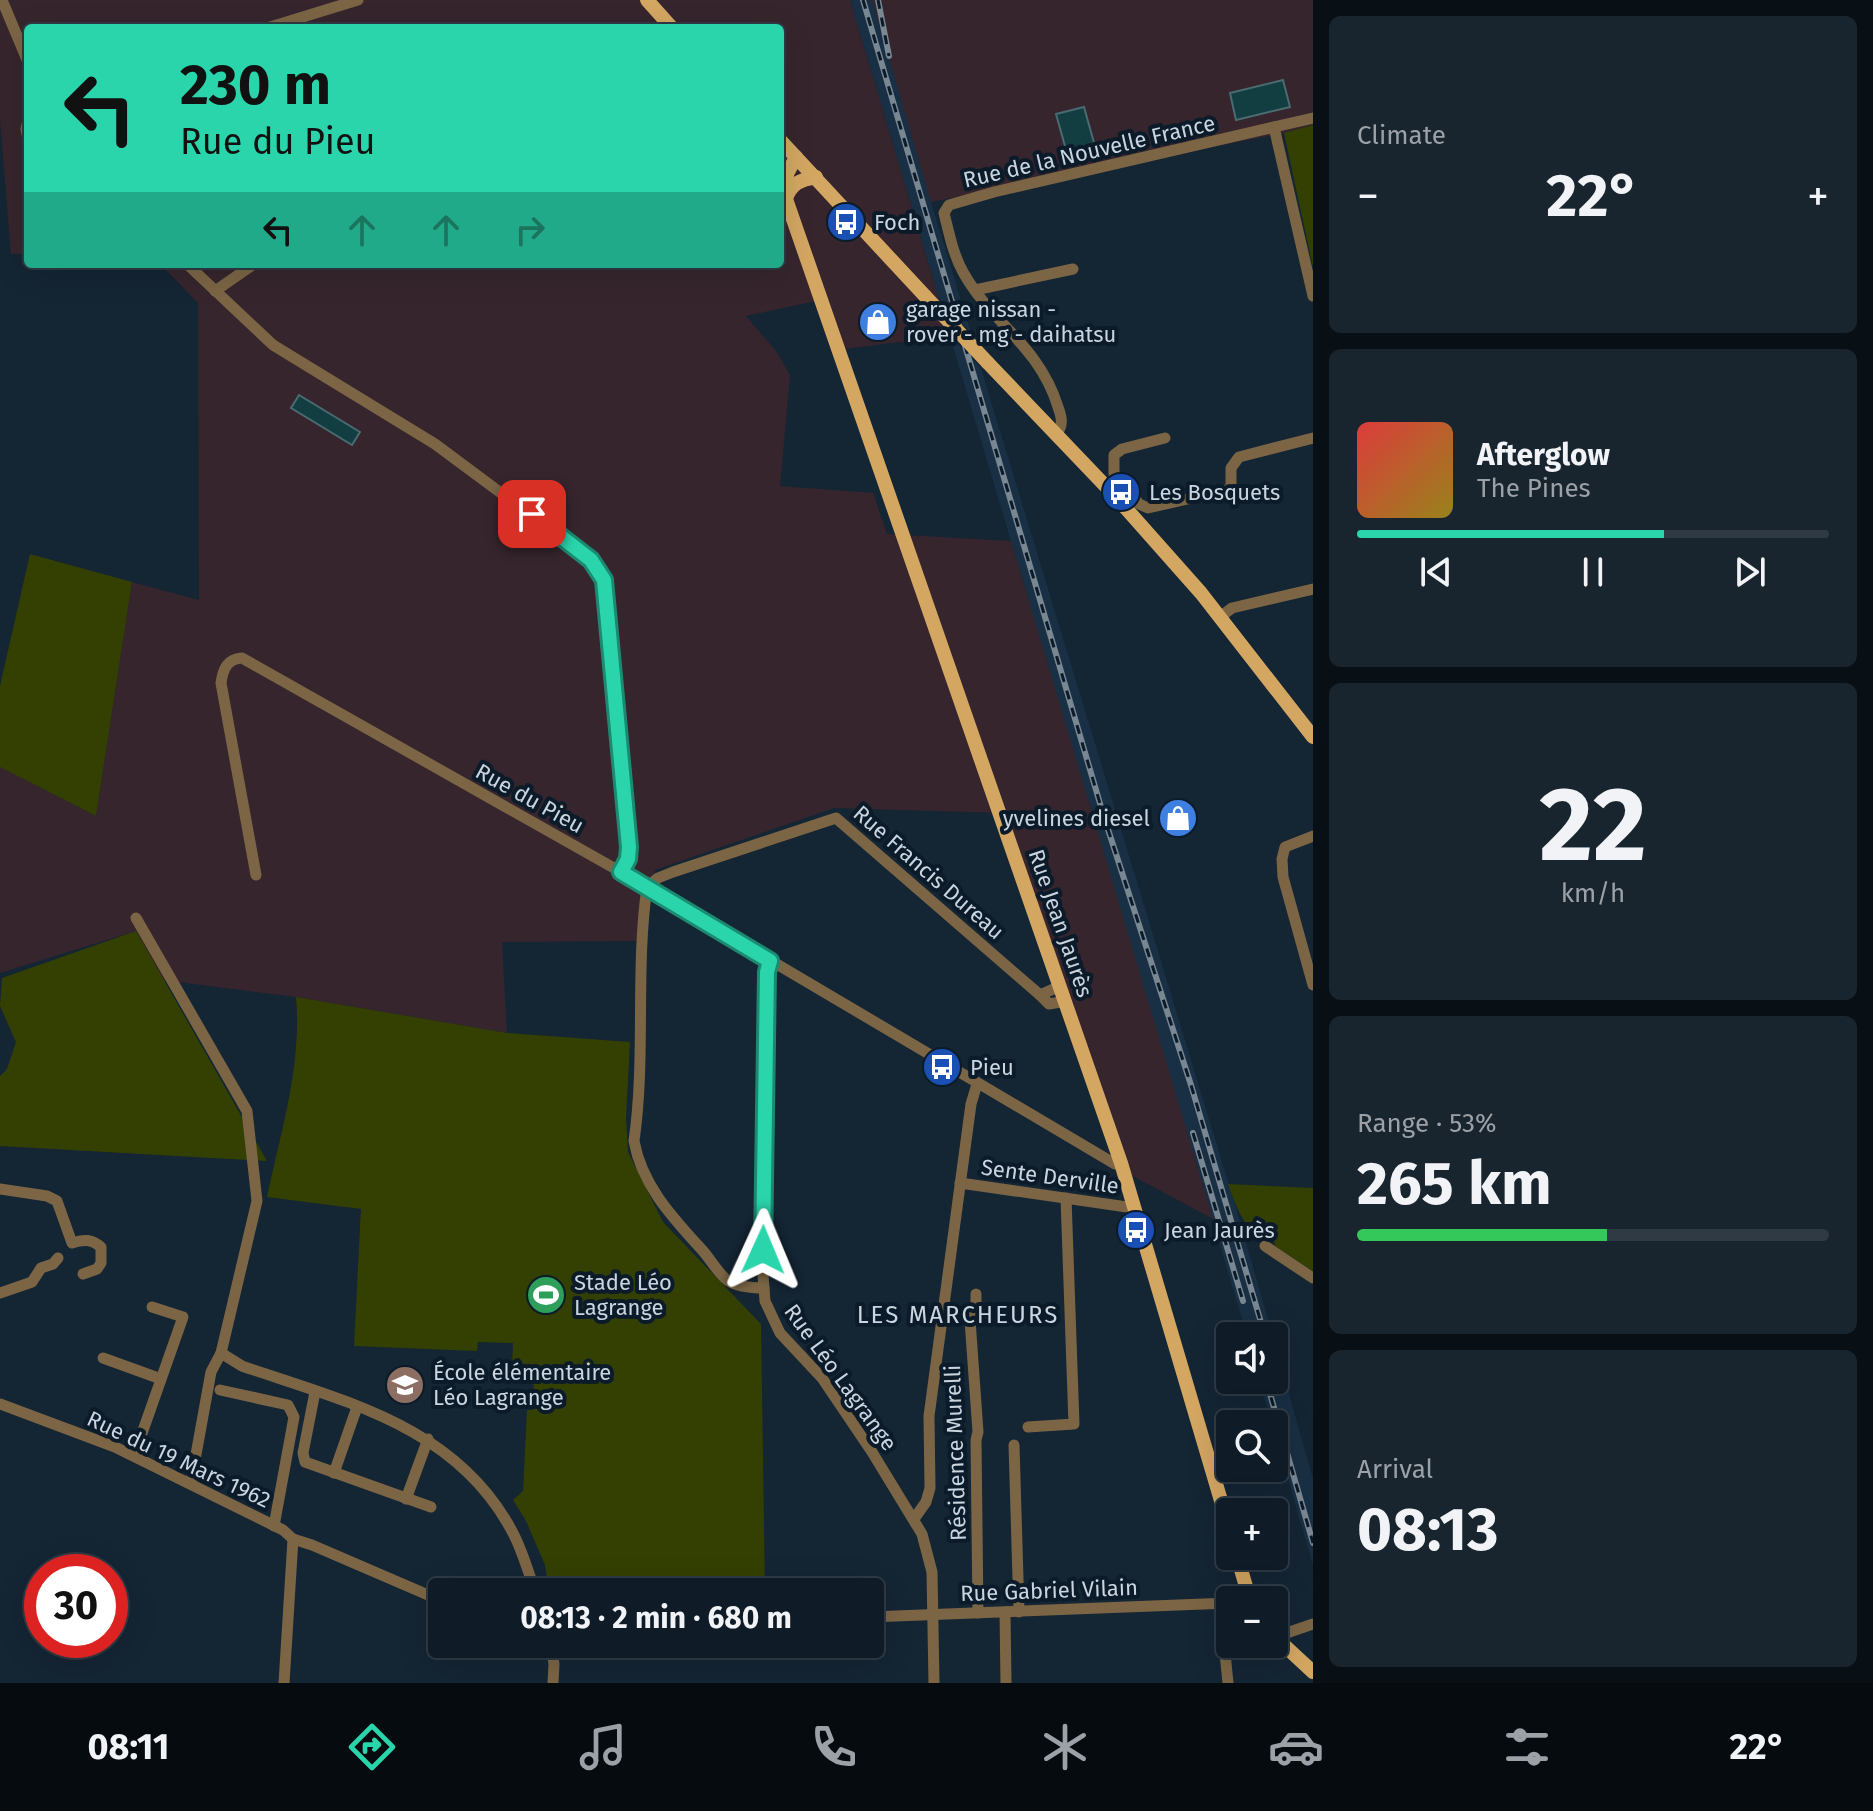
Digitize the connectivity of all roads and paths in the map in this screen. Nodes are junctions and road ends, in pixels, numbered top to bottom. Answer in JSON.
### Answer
{"nodes":[{"id":1,"x":2,"y":0,"type":"edge"},
{"id":2,"x":358,"y":0,"type":"edge"},
{"id":3,"x":646,"y":0,"type":"edge"},
{"id":4,"x":333,"y":3,"type":"edge"},
{"id":5,"x":278,"y":24,"type":"edge"},
{"id":6,"x":669,"y":24,"type":"edge"},
{"id":7,"x":24,"y":52,"type":"edge"},
{"id":8,"x":1313,"y":118,"type":"edge"},
{"id":9,"x":1274,"y":127,"type":"junction"},
{"id":10,"x":786,"y":150,"type":"edge"},
{"id":11,"x":816,"y":177,"type":"junction"},
{"id":12,"x":784,"y":189,"type":"edge"},
{"id":13,"x":784,"y":193,"type":"edge"},
{"id":14,"x":784,"y":197,"type":"edge"},
{"id":15,"x":191,"y":268,"type":"edge"},
{"id":16,"x":248,"y":268,"type":"edge"},
{"id":17,"x":1073,"y":269,"type":"dead end"},
{"id":18,"x":975,"y":290,"type":"junction"},
{"id":19,"x":215,"y":291,"type":"junction"},
{"id":20,"x":1313,"y":296,"type":"edge"},
{"id":21,"x":1055,"y":435,"type":"junction"},
{"id":22,"x":1165,"y":438,"type":"dead end"},
{"id":23,"x":1313,"y":438,"type":"edge"},
{"id":24,"x":1313,"y":589,"type":"edge"},
{"id":25,"x":1220,"y":617,"type":"junction"},
{"id":26,"x":1313,"y":737,"type":"edge"},
{"id":27,"x":1313,"y":836,"type":"edge"},
{"id":28,"x":621,"y":872,"type":"junction"},
{"id":29,"x":256,"y":875,"type":"dead end"},
{"id":30,"x":647,"y":887,"type":"junction"},
{"id":31,"x":136,"y":918,"type":"dead end"},
{"id":32,"x":770,"y":961,"type":"junction"},
{"id":33,"x":1313,"y":985,"type":"edge"},
{"id":34,"x":1060,"y":986,"type":"junction"},
{"id":35,"x":1040,"y":995,"type":"junction"},
{"id":36,"x":1066,"y":1001,"type":"junction"},
{"id":37,"x":977,"y":1084,"type":"junction"},
{"id":38,"x":1121,"y":1163,"type":"junction"},
{"id":39,"x":960,"y":1183,"type":"junction"},
{"id":40,"x":0,"y":1189,"type":"edge"},
{"id":41,"x":1066,"y":1198,"type":"junction"},
{"id":42,"x":1134,"y":1208,"type":"junction"},
{"id":43,"x":1265,"y":1246,"type":"dead end"},
{"id":44,"x":58,"y":1258,"type":"dead end"},
{"id":45,"x":83,"y":1274,"type":"dead end"},
{"id":46,"x":1313,"y":1278,"type":"edge"},
{"id":47,"x":764,"y":1288,"type":"junction"},
{"id":48,"x":0,"y":1293,"type":"edge"},
{"id":49,"x":976,"y":1294,"type":"dead end"},
{"id":50,"x":152,"y":1307,"type":"dead end"},
{"id":51,"x":221,"y":1353,"type":"junction"},
{"id":52,"x":103,"y":1358,"type":"dead end"},
{"id":53,"x":161,"y":1379,"type":"junction"},
{"id":54,"x":220,"y":1390,"type":"dead end"},
{"id":55,"x":315,"y":1392,"type":"junction"},
{"id":56,"x":0,"y":1404,"type":"edge"},
{"id":57,"x":357,"y":1407,"type":"junction"},
{"id":58,"x":1028,"y":1427,"type":"dead end"},
{"id":59,"x":428,"y":1439,"type":"junction"},
{"id":60,"x":1014,"y":1445,"type":"dead end"},
{"id":61,"x":134,"y":1456,"type":"junction"},
{"id":62,"x":334,"y":1473,"type":"junction"},
{"id":63,"x":191,"y":1482,"type":"junction"},
{"id":64,"x":1220,"y":1498,"type":"edge"},
{"id":65,"x":406,"y":1499,"type":"junction"},
{"id":66,"x":431,"y":1507,"type":"dead end"},
{"id":67,"x":914,"y":1519,"type":"junction"},
{"id":68,"x":274,"y":1526,"type":"junction"},
{"id":69,"x":293,"y":1539,"type":"junction"},
{"id":70,"x":531,"y":1578,"type":"edge"},
{"id":71,"x":428,"y":1595,"type":"edge"},
{"id":72,"x":1216,"y":1603,"type":"edge"},
{"id":73,"x":1005,"y":1612,"type":"junction"},
{"id":74,"x":1019,"y":1612,"type":"junction"},
{"id":75,"x":978,"y":1613,"type":"junction"},
{"id":76,"x":933,"y":1614,"type":"junction"},
{"id":77,"x":884,"y":1616,"type":"edge"},
{"id":78,"x":1313,"y":1624,"type":"edge"},
{"id":79,"x":1288,"y":1632,"type":"edge"},
{"id":80,"x":1288,"y":1649,"type":"edge"},
{"id":81,"x":553,"y":1658,"type":"edge"},
{"id":82,"x":1227,"y":1658,"type":"edge"},
{"id":83,"x":1313,"y":1672,"type":"edge"},
{"id":84,"x":284,"y":1683,"type":"edge"},
{"id":85,"x":553,"y":1683,"type":"edge"},
{"id":86,"x":934,"y":1683,"type":"edge"},
{"id":87,"x":1006,"y":1683,"type":"edge"},
{"id":88,"x":1228,"y":1683,"type":"edge"}],
"edges":[{"from":1,"to":7,"type":"street"},
{"from":2,"to":4,"type":"street"},
{"from":3,"to":6,"type":"main road"},
{"from":4,"to":5,"type":"street"},
{"from":8,"to":9,"type":"street","name":"Rue de la Nouvelle France"},
{"from":9,"to":18,"type":"street","name":"Rue de la Nouvelle France"},
{"from":9,"to":20,"type":"street"},
{"from":10,"to":11,"type":"main road"},
{"from":10,"to":12,"type":"main road"},
{"from":11,"to":13,"type":"main road"},
{"from":11,"to":21,"type":"main road","bridge":true},
{"from":14,"to":34,"type":"main road","name":"Rue Jean Jaurès"},
{"from":15,"to":19,"type":"street"},
{"from":16,"to":19,"type":"street"},
{"from":17,"to":18,"type":"street"},
{"from":18,"to":21,"type":"street","name":"Rue de la Nouvelle France"},
{"from":19,"to":28,"type":"street"},
{"from":21,"to":25,"type":"main road"},
{"from":22,"to":23,"type":"street"},
{"from":24,"to":25,"type":"street"},
{"from":25,"to":26,"type":"main road"},
{"from":27,"to":33,"type":"street"},
{"from":28,"to":29,"type":"street","name":"Rue du Pieu"},
{"from":28,"to":30,"type":"street","name":"Rue du Pieu"},
{"from":30,"to":32,"type":"street","name":"Rue du Pieu"},
{"from":30,"to":35,"type":"street","name":"Rue Francis Dureau"},
{"from":30,"to":47,"type":"street"},
{"from":31,"to":51,"type":"street"},
{"from":32,"to":37,"type":"street","name":"Rue du Pieu"},
{"from":32,"to":47,"type":"street","name":"Rue Léo Lagrange"},
{"from":34,"to":35,"type":"street"},
{"from":34,"to":36,"type":"main road","name":"Rue Jean Jaurès"},
{"from":35,"to":36,"type":"street","name":"Rue Francis Dureau"},
{"from":36,"to":38,"type":"main road","name":"Rue Jean Jaurès"},
{"from":37,"to":38,"type":"street","name":"Rue du Pieu"},
{"from":37,"to":39,"type":"street"},
{"from":38,"to":42,"type":"main road","name":"Rue Jean Jaurès"},
{"from":39,"to":41,"type":"street","name":"Sente Derville"},
{"from":39,"to":67,"type":"street"},
{"from":40,"to":45,"type":"street"},
{"from":41,"to":42,"type":"street","name":"Sente Derville"},
{"from":41,"to":58,"type":"street"},
{"from":42,"to":64,"type":"main road","name":"Rue Jean Jaurès"},
{"from":43,"to":46,"type":"street"},
{"from":44,"to":48,"type":"street"},
{"from":47,"to":67,"type":"street","name":"Rue Léo Lagrange"},
{"from":49,"to":75,"type":"street","name":"Résidence Murelli"},
{"from":50,"to":53,"type":"street"},
{"from":51,"to":55,"type":"street"},
{"from":51,"to":63,"type":"street"},
{"from":52,"to":53,"type":"street"},
{"from":53,"to":61,"type":"street"},
{"from":54,"to":68,"type":"street"},
{"from":55,"to":57,"type":"street"},
{"from":55,"to":62,"type":"street"},
{"from":56,"to":61,"type":"street","name":"Rue du 19 Mars 1962"},
{"from":57,"to":59,"type":"street"},
{"from":57,"to":62,"type":"street"},
{"from":59,"to":65,"type":"street"},
{"from":59,"to":70,"type":"street"},
{"from":60,"to":74,"type":"street"},
{"from":61,"to":63,"type":"street","name":"Rue du 19 Mars 1962"},
{"from":62,"to":65,"type":"street"},
{"from":63,"to":68,"type":"street","name":"Rue du 19 Mars 1962"},
{"from":65,"to":66,"type":"street"},
{"from":67,"to":76,"type":"street","name":"Rue Léo Lagrange"},
{"from":68,"to":69,"type":"street","name":"Rue du 19 Mars 1962"},
{"from":69,"to":71,"type":"street"},
{"from":69,"to":84,"type":"street"},
{"from":72,"to":74,"type":"street","name":"Rue Gabriel Vilain"},
{"from":73,"to":74,"type":"street","name":"Rue Gabriel Vilain"},
{"from":73,"to":75,"type":"street","name":"Rue Gabriel Vilain"},
{"from":73,"to":87,"type":"street"},
{"from":75,"to":76,"type":"street","name":"Rue Gabriel Vilain"},
{"from":76,"to":77,"type":"street","name":"Rue Gabriel Vilain"},
{"from":76,"to":86,"type":"street","name":"Rue Léo Lagrange"},
{"from":78,"to":79,"type":"street"},
{"from":80,"to":83,"type":"main road"},
{"from":81,"to":85,"type":"street"},
{"from":82,"to":88,"type":"street"}]}
